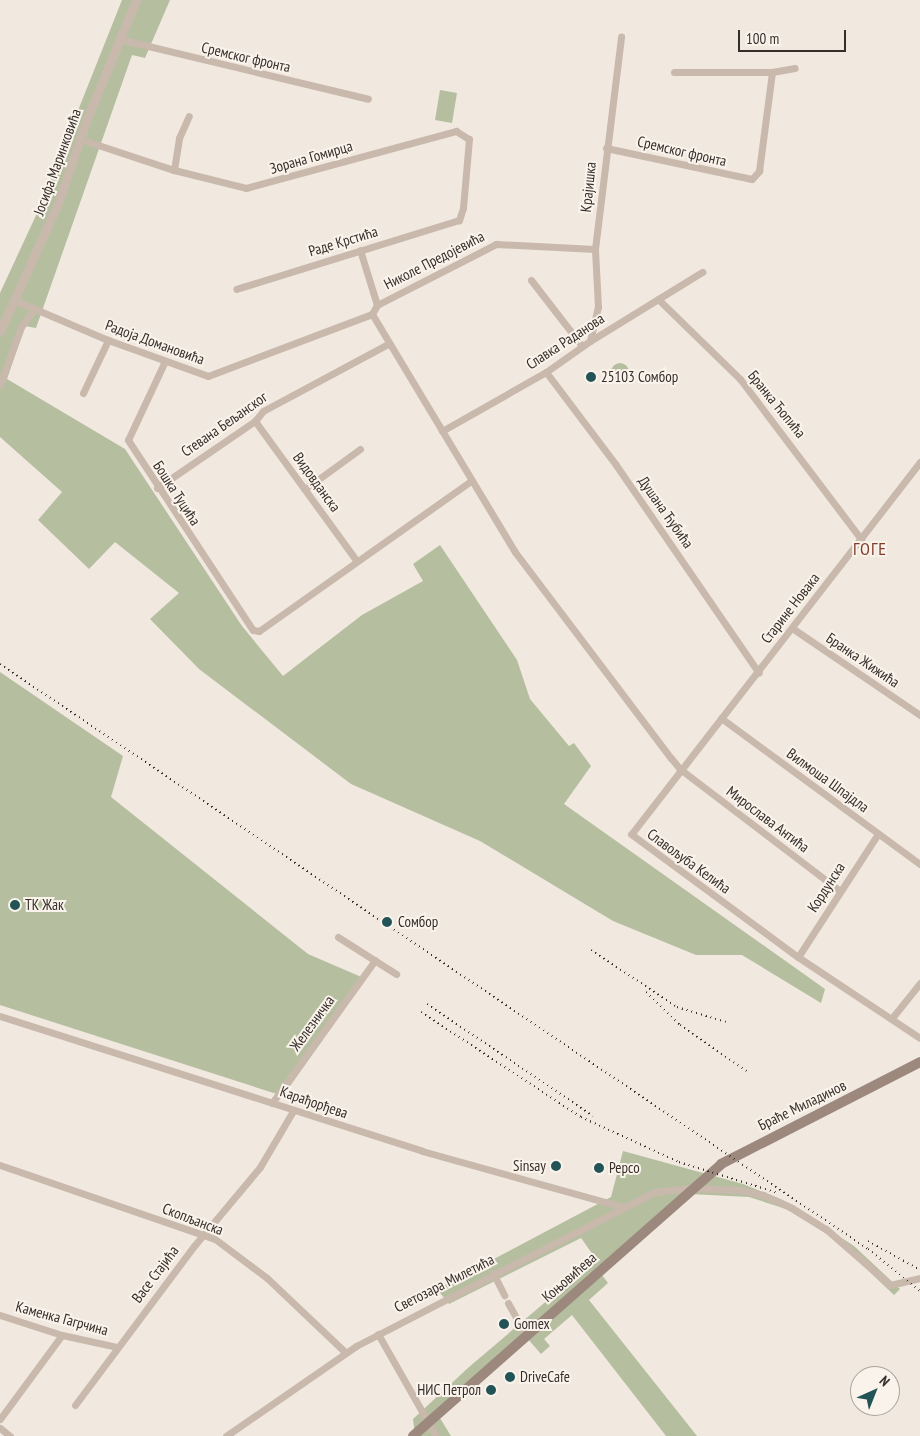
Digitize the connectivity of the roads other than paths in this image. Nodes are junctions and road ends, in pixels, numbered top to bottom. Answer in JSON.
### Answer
{"nodes":[{"id":1,"x":136,"y":0,"type":"edge"},
{"id":2,"x":621,"y":37,"type":"dead end"},
{"id":3,"x":119,"y":39,"type":"junction"},
{"id":4,"x":795,"y":68,"type":"dead end"},
{"id":5,"x":674,"y":72,"type":"dead end"},
{"id":6,"x":772,"y":72,"type":"junction"},
{"id":7,"x":368,"y":99,"type":"dead end"},
{"id":8,"x":190,"y":116,"type":"dead end"},
{"id":9,"x":80,"y":139,"type":"junction"},
{"id":10,"x":606,"y":148,"type":"junction"},
{"id":11,"x":174,"y":170,"type":"junction"},
{"id":12,"x":459,"y":220,"type":"joint"},
{"id":13,"x":595,"y":249,"type":"junction"},
{"id":14,"x":360,"y":250,"type":"junction"},
{"id":15,"x":702,"y":272,"type":"dead end"},
{"id":16,"x":531,"y":280,"type":"dead end"},
{"id":17,"x":236,"y":289,"type":"dead end"},
{"id":18,"x":658,"y":299,"type":"junction"},
{"id":19,"x":14,"y":300,"type":"junction"},
{"id":20,"x":377,"y":305,"type":"junction"},
{"id":21,"x":34,"y":310,"type":"junction"},
{"id":22,"x":372,"y":314,"type":"junction"},
{"id":23,"x":0,"y":331,"type":"edge"},
{"id":24,"x":108,"y":340,"type":"junction"},
{"id":25,"x":590,"y":340,"type":"junction"},
{"id":26,"x":388,"y":344,"type":"junction"},
{"id":27,"x":582,"y":346,"type":"junction"},
{"id":28,"x":165,"y":361,"type":"junction"},
{"id":29,"x":546,"y":372,"type":"junction"},
{"id":30,"x":0,"y":385,"type":"edge"},
{"id":31,"x":83,"y":393,"type":"dead end"},
{"id":32,"x":255,"y":420,"type":"junction"},
{"id":33,"x":442,"y":431,"type":"junction"},
{"id":34,"x":360,"y":449,"type":"dead end"},
{"id":35,"x":919,"y":464,"type":"edge"},
{"id":36,"x":471,"y":481,"type":"junction"},
{"id":37,"x":157,"y":488,"type":"junction"},
{"id":38,"x":305,"y":489,"type":"junction"},
{"id":39,"x":861,"y":539,"type":"junction"},
{"id":40,"x":356,"y":560,"type":"junction"},
{"id":41,"x":792,"y":628,"type":"junction"},
{"id":42,"x":759,"y":673,"type":"junction"},
{"id":43,"x":920,"y":715,"type":"edge"},
{"id":44,"x":721,"y":718,"type":"junction"},
{"id":45,"x":680,"y":769,"type":"junction"},
{"id":46,"x":878,"y":834,"type":"junction"},
{"id":47,"x":920,"y":864,"type":"edge"},
{"id":48,"x":839,"y":890,"type":"junction"},
{"id":49,"x":338,"y":937,"type":"dead end"},
{"id":50,"x":798,"y":957,"type":"junction"},
{"id":51,"x":374,"y":960,"type":"junction"},
{"id":52,"x":396,"y":974,"type":"dead end"},
{"id":53,"x":920,"y":983,"type":"edge"},
{"id":54,"x":0,"y":1016,"type":"edge"},
{"id":55,"x":892,"y":1018,"type":"junction"},
{"id":56,"x":920,"y":1038,"type":"edge"},
{"id":57,"x":920,"y":1062,"type":"edge"},
{"id":58,"x":272,"y":1102,"type":"junction"},
{"id":59,"x":293,"y":1111,"type":"junction"},
{"id":60,"x":0,"y":1165,"type":"edge"},
{"id":61,"x":700,"y":1180,"type":"joint"},
{"id":62,"x":690,"y":1188,"type":"junction"},
{"id":63,"x":622,"y":1207,"type":"junction"},
{"id":64,"x":203,"y":1234,"type":"junction"},
{"id":65,"x":493,"y":1273,"type":"junction"},
{"id":66,"x":920,"y":1278,"type":"edge"},
{"id":67,"x":504,"y":1295,"type":"dead end"},
{"id":68,"x":508,"y":1303,"type":"dead end"},
{"id":69,"x":0,"y":1315,"type":"edge"},
{"id":70,"x":378,"y":1334,"type":"junction"},
{"id":71,"x":62,"y":1335,"type":"junction"},
{"id":72,"x":526,"y":1335,"type":"junction"},
{"id":73,"x":117,"y":1347,"type":"junction"},
{"id":74,"x":345,"y":1352,"type":"junction"},
{"id":75,"x":74,"y":1406,"type":"dead end"},
{"id":76,"x":0,"y":1419,"type":"edge"},
{"id":77,"x":428,"y":1422,"type":"junction"},
{"id":78,"x":0,"y":1428,"type":"edge"},
{"id":79,"x":10,"y":1436,"type":"edge"},
{"id":80,"x":226,"y":1436,"type":"edge"},
{"id":81,"x":413,"y":1436,"type":"edge"},
{"id":82,"x":436,"y":1436,"type":"edge"}],
"edges":[{"from":1,"to":3,"type":"street","name":"Јосифа Маринковића"},
{"from":2,"to":10,"type":"street","name":"Крајишка"},
{"from":3,"to":7,"type":"street","name":"Сремског фронта"},
{"from":3,"to":9,"type":"street","name":"Јосифа Маринковића"},
{"from":4,"to":6,"type":"street"},
{"from":5,"to":6,"type":"street"},
{"from":6,"to":10,"type":"street","name":"Сремског фронта"},
{"from":8,"to":11,"type":"street"},
{"from":9,"to":11,"type":"street","name":"Зорана Гомирца"},
{"from":9,"to":19,"type":"street","name":"Јосифа Маринковића"},
{"from":10,"to":13,"type":"street","name":"Крајишка"},
{"from":11,"to":12,"type":"street","name":"Зорана Гомирца"},
{"from":12,"to":14,"type":"street","name":"Раде Крстића"},
{"from":13,"to":20,"type":"street","name":"Николе Предојевића"},
{"from":13,"to":25,"type":"street","name":"Крајишка"},
{"from":14,"to":17,"type":"street","name":"Раде Крстића"},
{"from":14,"to":20,"type":"street"},
{"from":15,"to":18,"type":"street","name":"Славка Раданова"},
{"from":16,"to":27,"type":"street"},
{"from":18,"to":25,"type":"street","name":"Славка Раданова"},
{"from":18,"to":39,"type":"street","name":"Бранка Ћопића"},
{"from":19,"to":21,"type":"street","name":"Радоја Домановића"},
{"from":19,"to":23,"type":"street","name":"Јосифа Маринковића"},
{"from":20,"to":22,"type":"street"},
{"from":21,"to":24,"type":"street","name":"Радоја Домановића"},
{"from":21,"to":30,"type":"street"},
{"from":22,"to":26,"type":"street"},
{"from":22,"to":28,"type":"street","name":"Радоја Домановића"},
{"from":24,"to":28,"type":"street","name":"Радоја Домановића"},
{"from":24,"to":31,"type":"street"},
{"from":25,"to":27,"type":"street","name":"Славка Раданова"},
{"from":26,"to":32,"type":"street","name":"Стевана Бељанског"},
{"from":26,"to":33,"type":"street"},
{"from":27,"to":29,"type":"street","name":"Славка Раданова"},
{"from":28,"to":37,"type":"street","name":"Бошка Туцића"},
{"from":29,"to":33,"type":"street","name":"Славка Раданова"},
{"from":29,"to":42,"type":"street","name":"Душана Ћубића"},
{"from":32,"to":37,"type":"street","name":"Стевана Бељанског"},
{"from":32,"to":38,"type":"street","name":"Видовданска"},
{"from":33,"to":36,"type":"street"},
{"from":34,"to":38,"type":"street"},
{"from":35,"to":39,"type":"street","name":"Старине Новака"},
{"from":36,"to":40,"type":"street"},
{"from":36,"to":45,"type":"street"},
{"from":37,"to":40,"type":"street","name":"Бошка Туцића"},
{"from":38,"to":40,"type":"street","name":"Видовданска"},
{"from":39,"to":41,"type":"street","name":"Старине Новака"},
{"from":41,"to":42,"type":"street","name":"Старине Новака"},
{"from":41,"to":43,"type":"street","name":"Бранка Жижића"},
{"from":42,"to":44,"type":"street","name":"Старине Новака"},
{"from":44,"to":45,"type":"street","name":"Старине Новака"},
{"from":44,"to":46,"type":"street","name":"Вилмоша Шпајдла"},
{"from":45,"to":48,"type":"street","name":"Мирослава Антића"},
{"from":45,"to":50,"type":"street","name":"Славољуба Келића"},
{"from":46,"to":47,"type":"street","name":"Вилмоша Шпајдла"},
{"from":46,"to":48,"type":"street","name":"Кордунска"},
{"from":48,"to":50,"type":"street","name":"Кордунска"},
{"from":49,"to":51,"type":"street"},
{"from":50,"to":55,"type":"street","name":"Славољуба Келића"},
{"from":51,"to":52,"type":"street"},
{"from":51,"to":58,"type":"street","name":"Железничка"},
{"from":53,"to":55,"type":"street"},
{"from":54,"to":58,"type":"street","name":"Карађорђева"},
{"from":55,"to":56,"type":"street","name":"Славољуба Келића"},
{"from":57,"to":61,"type":"main road","name":"Браће Миладинов"},
{"from":58,"to":59,"type":"street","name":"Карађорђева"},
{"from":59,"to":63,"type":"street","name":"Карађорђева"},
{"from":59,"to":64,"type":"street","name":"Васе Стајића"},
{"from":60,"to":64,"type":"street","name":"Скопљанска"},
{"from":61,"to":62,"type":"main road","name":"Коњовићева"},
{"from":62,"to":63,"type":"street","name":"Светозара Милетића"},
{"from":62,"to":66,"type":"street","name":"Светозара Милетића"},
{"from":62,"to":72,"type":"main road","name":"Коњовићева"},
{"from":63,"to":65,"type":"street","name":"Светозара Милетића"},
{"from":64,"to":73,"type":"street","name":"Васе Стајића"},
{"from":64,"to":74,"type":"street","name":"Скопљанска"},
{"from":65,"to":67,"type":"street"},
{"from":65,"to":70,"type":"street","name":"Светозара Милетића"},
{"from":68,"to":72,"type":"street"},
{"from":69,"to":71,"type":"street","name":"Каменка Гагрчина"},
{"from":70,"to":74,"type":"street","name":"Светозара Милетића"},
{"from":70,"to":77,"type":"street"},
{"from":71,"to":73,"type":"street","name":"Каменка Гагрчина"},
{"from":71,"to":76,"type":"street"},
{"from":72,"to":77,"type":"main road","name":"Коњовићева"},
{"from":73,"to":75,"type":"street","name":"Васе Стајића"},
{"from":74,"to":80,"type":"street","name":"Светозара Милетића"},
{"from":77,"to":81,"type":"main road","name":"Коњовићева"},
{"from":77,"to":82,"type":"street"},
{"from":78,"to":79,"type":"street"}]}
